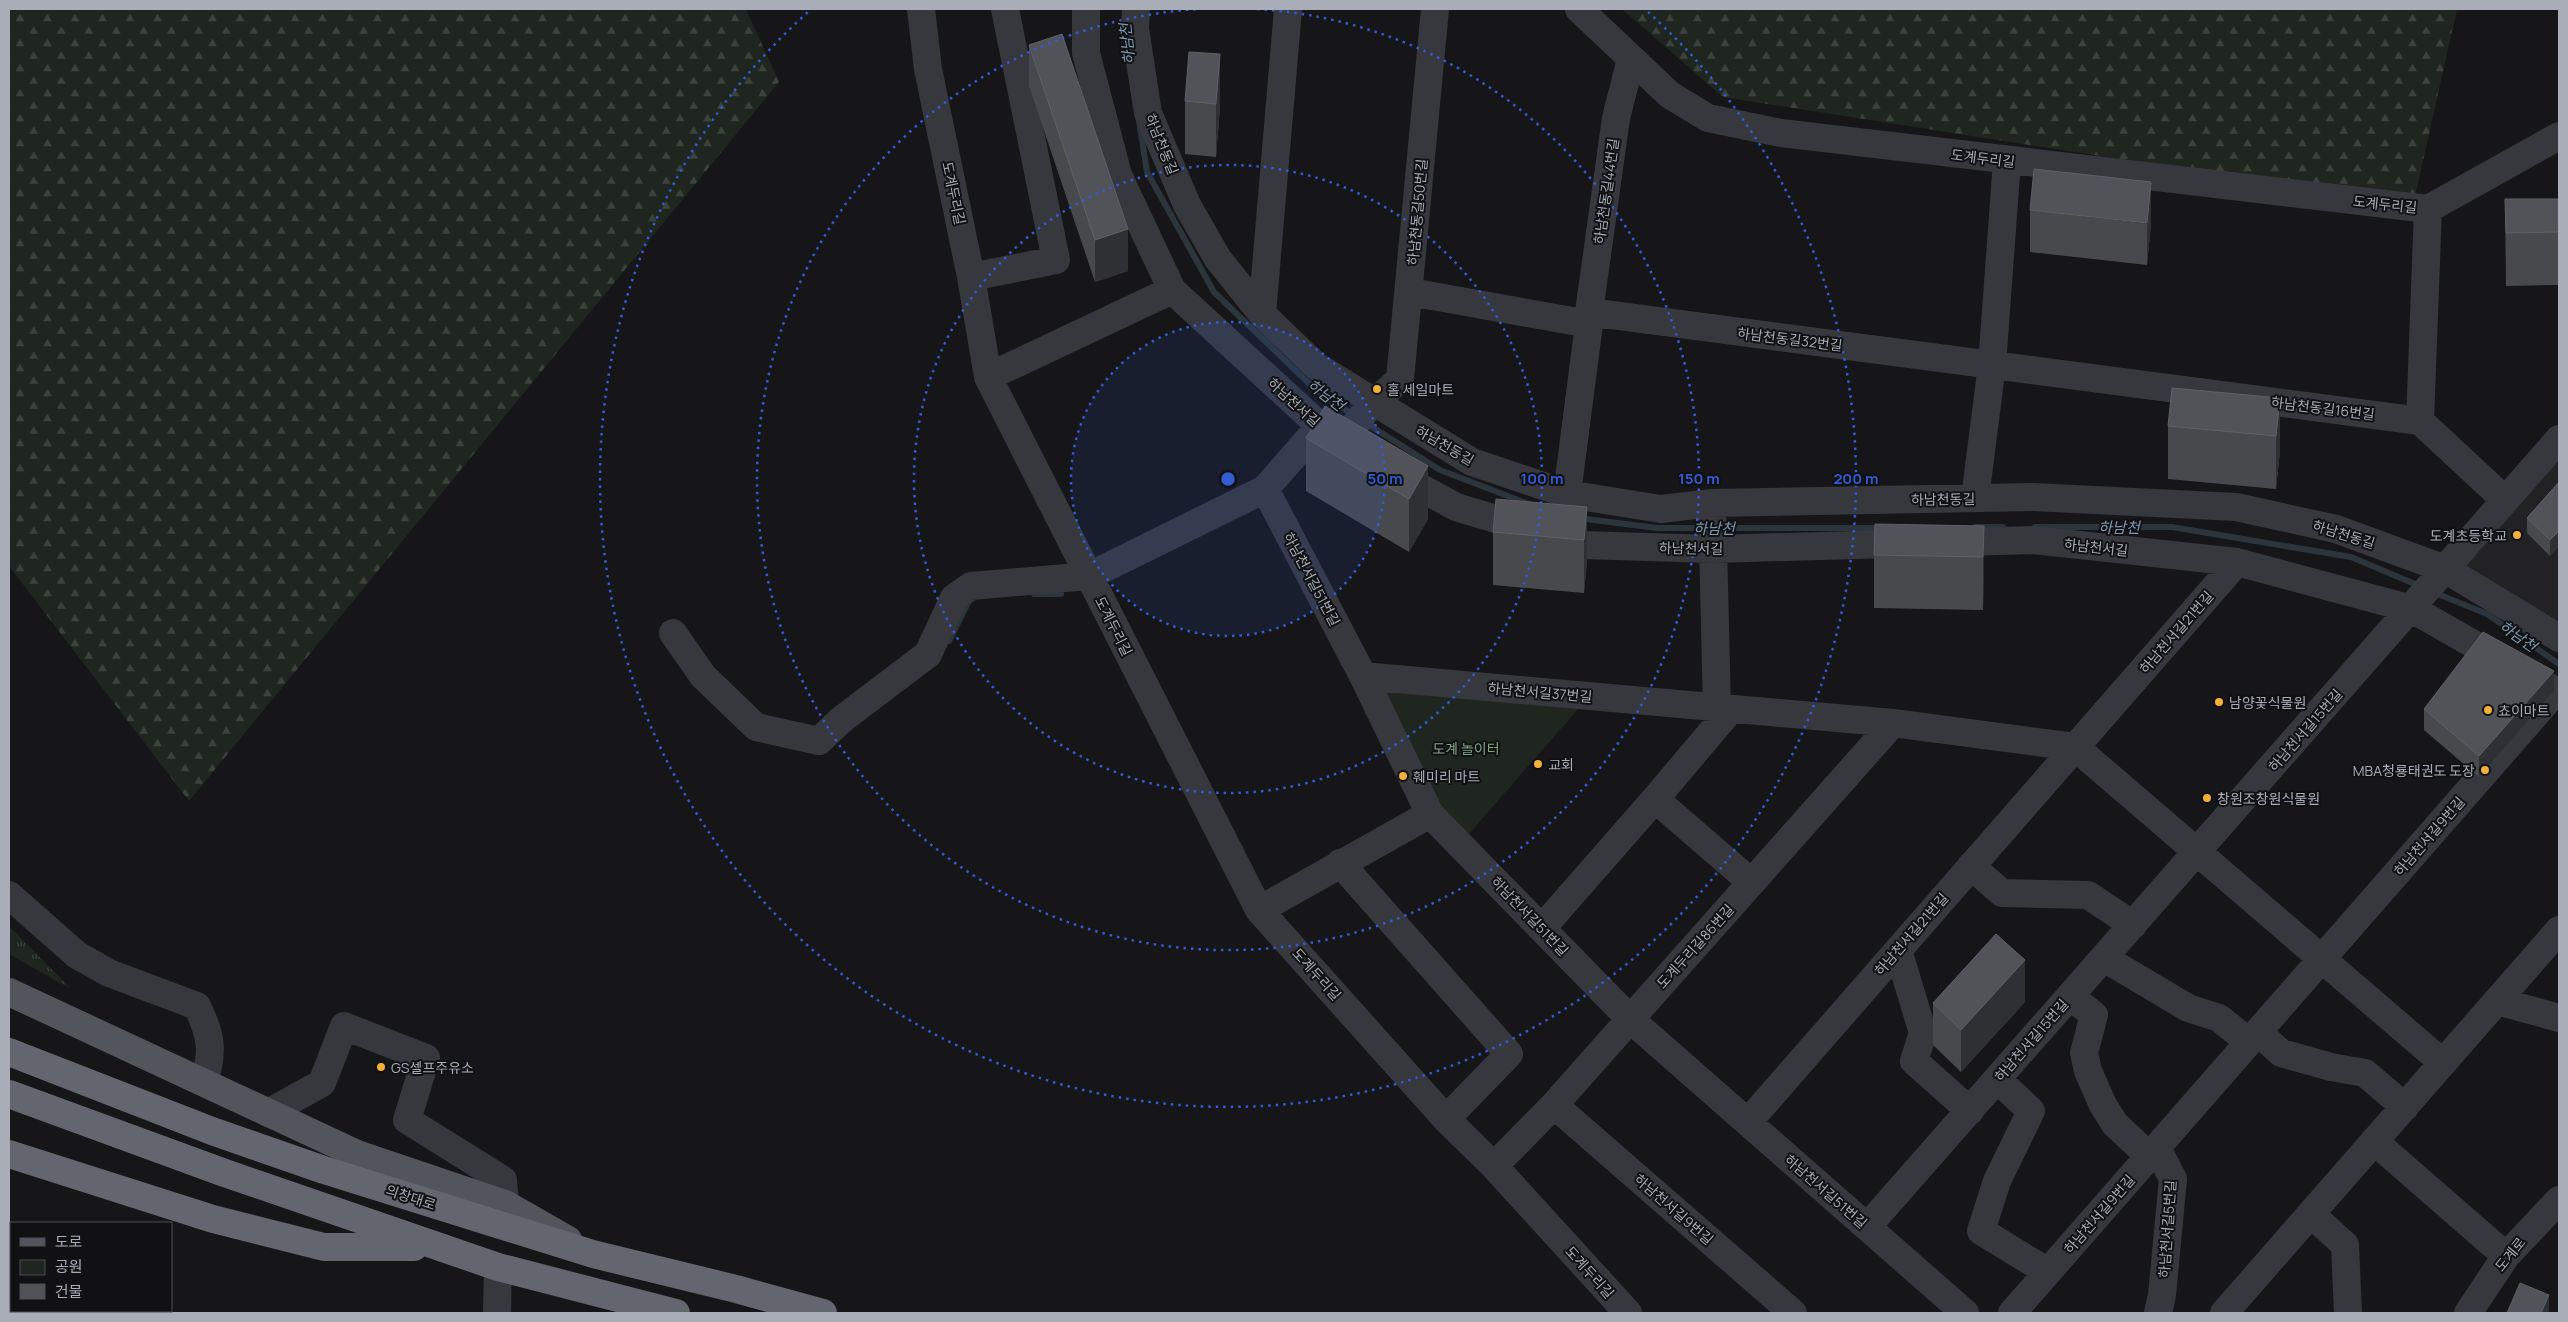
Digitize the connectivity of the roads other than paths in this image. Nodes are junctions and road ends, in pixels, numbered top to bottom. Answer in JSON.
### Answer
{"nodes":[{"id":1,"x":921,"y":9,"type":"edge"},
{"id":2,"x":1005,"y":9,"type":"edge"},
{"id":3,"x":1086,"y":9,"type":"edge"},
{"id":4,"x":1136,"y":9,"type":"edge"},
{"id":5,"x":1288,"y":9,"type":"edge"},
{"id":6,"x":1435,"y":9,"type":"edge"},
{"id":7,"x":1579,"y":9,"type":"edge"},
{"id":8,"x":1631,"y":59,"type":"junction"},
{"id":9,"x":2559,"y":136,"type":"edge"},
{"id":10,"x":2007,"y":161,"type":"junction"},
{"id":11,"x":2428,"y":209,"type":"junction"},
{"id":12,"x":971,"y":277,"type":"junction"},
{"id":13,"x":1172,"y":290,"type":"junction"},
{"id":14,"x":1410,"y":292,"type":"junction"},
{"id":15,"x":1262,"y":314,"type":"junction"},
{"id":16,"x":1589,"y":318,"type":"junction"},
{"id":17,"x":1992,"y":365,"type":"junction"},
{"id":18,"x":988,"y":377,"type":"junction"},
{"id":19,"x":1371,"y":406,"type":"junction"},
{"id":20,"x":2420,"y":421,"type":"junction"},
{"id":21,"x":1320,"y":426,"type":"junction"},
{"id":22,"x":1345,"y":437,"type":"junction"},
{"id":23,"x":2559,"y":439,"type":"edge"},
{"id":24,"x":1265,"y":489,"type":"junction"},
{"id":25,"x":1567,"y":494,"type":"junction"},
{"id":26,"x":1975,"y":498,"type":"junction"},
{"id":27,"x":2505,"y":500,"type":"junction"},
{"id":28,"x":1711,"y":507,"type":"junction"},
{"id":29,"x":1713,"y":545,"type":"junction"},
{"id":30,"x":2237,"y":562,"type":"junction"},
{"id":31,"x":2441,"y":574,"type":"junction"},
{"id":32,"x":1089,"y":576,"type":"junction"},
{"id":33,"x":2415,"y":605,"type":"junction"},
{"id":34,"x":673,"y":633,"type":"dead end"},
{"id":35,"x":2559,"y":638,"type":"edge"},
{"id":36,"x":1363,"y":676,"type":"junction"},
{"id":37,"x":2558,"y":692,"type":"edge"},
{"id":38,"x":1724,"y":708,"type":"junction"},
{"id":39,"x":1894,"y":723,"type":"junction"},
{"id":40,"x":2075,"y":747,"type":"junction"},
{"id":41,"x":1655,"y":799,"type":"junction"},
{"id":42,"x":1430,"y":814,"type":"junction"},
{"id":43,"x":2198,"y":852,"type":"junction"},
{"id":44,"x":1340,"y":863,"type":"junction"},
{"id":45,"x":1971,"y":866,"type":"junction"},
{"id":46,"x":1751,"y":882,"type":"junction"},
{"id":47,"x":9,"y":896,"type":"edge"},
{"id":48,"x":1259,"y":910,"type":"junction"},
{"id":49,"x":2133,"y":925,"type":"junction"},
{"id":50,"x":1542,"y":928,"type":"junction"},
{"id":51,"x":2559,"y":930,"type":"edge"},
{"id":52,"x":1898,"y":950,"type":"junction"},
{"id":53,"x":2104,"y":958,"type":"junction"},
{"id":54,"x":2322,"y":959,"type":"junction"},
{"id":55,"x":9,"y":992,"type":"edge"},
{"id":56,"x":2070,"y":996,"type":"junction"},
{"id":57,"x":2497,"y":1001,"type":"junction"},
{"id":58,"x":2559,"y":1018,"type":"edge"},
{"id":59,"x":1630,"y":1019,"type":"junction"},
{"id":60,"x":2254,"y":1037,"type":"junction"},
{"id":61,"x":9,"y":1052,"type":"edge"},
{"id":62,"x":2443,"y":1063,"type":"junction"},
{"id":63,"x":1997,"y":1079,"type":"junction"},
{"id":64,"x":204,"y":1082,"type":"junction"},
{"id":65,"x":9,"y":1094,"type":"edge"},
{"id":66,"x":1554,"y":1105,"type":"junction"},
{"id":67,"x":2405,"y":1107,"type":"junction"},
{"id":68,"x":1970,"y":1111,"type":"junction"},
{"id":69,"x":268,"y":1113,"type":"junction"},
{"id":70,"x":1446,"y":1119,"type":"junction"},
{"id":71,"x":1748,"y":1122,"type":"junction"},
{"id":72,"x":2374,"y":1141,"type":"junction"},
{"id":73,"x":2153,"y":1152,"type":"junction"},
{"id":74,"x":9,"y":1154,"type":"edge"},
{"id":75,"x":1494,"y":1166,"type":"junction"},
{"id":76,"x":2559,"y":1200,"type":"edge"},
{"id":77,"x":505,"y":1204,"type":"junction"},
{"id":78,"x":2311,"y":1214,"type":"junction"},
{"id":79,"x":1867,"y":1227,"type":"junction"},
{"id":80,"x":438,"y":1247,"type":"junction"},
{"id":81,"x":593,"y":1254,"type":"junction"},
{"id":82,"x":2506,"y":1256,"type":"junction"},
{"id":83,"x":498,"y":1267,"type":"junction"},
{"id":84,"x":2048,"y":1272,"type":"junction"},
{"id":85,"x":497,"y":1313,"type":"edge"},
{"id":86,"x":676,"y":1313,"type":"edge"},
{"id":87,"x":823,"y":1313,"type":"edge"},
{"id":88,"x":1628,"y":1313,"type":"edge"},
{"id":89,"x":1793,"y":1313,"type":"edge"},
{"id":90,"x":1965,"y":1313,"type":"edge"},
{"id":91,"x":2012,"y":1313,"type":"edge"},
{"id":92,"x":2158,"y":1313,"type":"edge"},
{"id":93,"x":2224,"y":1313,"type":"edge"},
{"id":94,"x":2348,"y":1313,"type":"edge"},
{"id":95,"x":2468,"y":1313,"type":"edge"}],
"edges":[{"from":1,"to":12,"type":"street","name":"도계두리길"},
{"from":2,"to":12,"type":"street"},
{"from":3,"to":13,"type":"street","name":"하남천서길"},
{"from":4,"to":15,"type":"street","name":"하남천동길"},
{"from":5,"to":15,"type":"street"},
{"from":6,"to":14,"type":"street","name":"하남천동길50번길"},
{"from":7,"to":8,"type":"street","name":"도계두리길"},
{"from":8,"to":10,"type":"street","name":"도계두리길"},
{"from":8,"to":16,"type":"street","name":"하남천동길44번길"},
{"from":9,"to":11,"type":"street","name":"도계두리길"},
{"from":10,"to":11,"type":"street","name":"도계두리길"},
{"from":10,"to":17,"type":"street"},
{"from":11,"to":20,"type":"street","name":"도계두리길"},
{"from":12,"to":18,"type":"street","name":"도계두리길"},
{"from":13,"to":18,"type":"street"},
{"from":13,"to":21,"type":"street","name":"하남천서길"},
{"from":14,"to":16,"type":"street"},
{"from":14,"to":19,"type":"street","name":"하남천동길50번길"},
{"from":15,"to":19,"type":"street","name":"하남천동길"},
{"from":16,"to":17,"type":"street","name":"하남천동길32번길"},
{"from":16,"to":25,"type":"street","name":"하남천동길44번길"},
{"from":17,"to":20,"type":"street","name":"하남천동길16번길"},
{"from":17,"to":26,"type":"street"},
{"from":18,"to":32,"type":"street","name":"도계두리길"},
{"from":19,"to":22,"type":"street","name":"하남천동길50번길"},
{"from":19,"to":25,"type":"street","name":"하남천동길"},
{"from":20,"to":27,"type":"street"},
{"from":21,"to":22,"type":"street","name":"하남천서길"},
{"from":21,"to":24,"type":"street"},
{"from":22,"to":29,"type":"street","name":"하남천서길"},
{"from":23,"to":27,"type":"street"},
{"from":24,"to":32,"type":"street"},
{"from":24,"to":36,"type":"street","name":"하남천서길51번길"},
{"from":25,"to":28,"type":"street","name":"하남천동길"},
{"from":26,"to":28,"type":"street","name":"하남천동길"},
{"from":26,"to":31,"type":"street","name":"하남천동길"},
{"from":27,"to":31,"type":"street"},
{"from":28,"to":29,"type":"street"},
{"from":29,"to":30,"type":"street","name":"하남천서길"},
{"from":29,"to":38,"type":"street"},
{"from":30,"to":33,"type":"street","name":"하남천서길"},
{"from":30,"to":40,"type":"street","name":"하남천서길21번길"},
{"from":31,"to":33,"type":"street","name":"하남천서길15번길"},
{"from":31,"to":35,"type":"street","name":"하남천동길"},
{"from":32,"to":34,"type":"street"},
{"from":32,"to":48,"type":"street","name":"도계두리길"},
{"from":33,"to":37,"type":"street","name":"하남천서길"},
{"from":33,"to":43,"type":"street","name":"하남천서길15번길"},
{"from":36,"to":38,"type":"street","name":"하남천서길37번길"},
{"from":36,"to":42,"type":"street","name":"하남천서길51번길"},
{"from":37,"to":54,"type":"street","name":"하남천서길9번길"},
{"from":38,"to":39,"type":"street"},
{"from":38,"to":41,"type":"street"},
{"from":39,"to":40,"type":"street"},
{"from":39,"to":46,"type":"street","name":"도계두리길86번길"},
{"from":40,"to":43,"type":"street"},
{"from":40,"to":45,"type":"street","name":"하남천서길21번길"},
{"from":41,"to":46,"type":"street"},
{"from":41,"to":50,"type":"street"},
{"from":42,"to":44,"type":"street"},
{"from":42,"to":50,"type":"street","name":"하남천서길51번길"},
{"from":43,"to":49,"type":"street","name":"하남천서길15번길"},
{"from":43,"to":54,"type":"street"},
{"from":44,"to":48,"type":"street"},
{"from":44,"to":70,"type":"street"},
{"from":45,"to":49,"type":"street"},
{"from":45,"to":52,"type":"street","name":"하남천서길21번길"},
{"from":46,"to":59,"type":"street","name":"도계두리길86번길"},
{"from":47,"to":64,"type":"street"},
{"from":48,"to":70,"type":"street","name":"도계두리길"},
{"from":49,"to":53,"type":"street","name":"하남천서길15번길"},
{"from":50,"to":59,"type":"street","name":"하남천서길51번길"},
{"from":51,"to":57,"type":"street"},
{"from":52,"to":68,"type":"street"},
{"from":52,"to":71,"type":"street","name":"하남천서길21번길"},
{"from":53,"to":56,"type":"street","name":"하남천서길15번길"},
{"from":53,"to":60,"type":"street"},
{"from":54,"to":60,"type":"street","name":"하남천서길9번길"},
{"from":54,"to":62,"type":"street"},
{"from":55,"to":64,"type":"main road"},
{"from":56,"to":63,"type":"street","name":"하남천서길15번길"},
{"from":56,"to":73,"type":"street"},
{"from":57,"to":58,"type":"street"},
{"from":57,"to":62,"type":"street"},
{"from":59,"to":66,"type":"street","name":"도계두리길86번길"},
{"from":59,"to":71,"type":"street","name":"하남천서길51번길"},
{"from":60,"to":67,"type":"street"},
{"from":60,"to":73,"type":"street","name":"하남천서길9번길"},
{"from":61,"to":81,"type":"highway","name":"의창대로"},
{"from":62,"to":67,"type":"street"},
{"from":63,"to":68,"type":"street","name":"하남천서길15번길"},
{"from":63,"to":84,"type":"street"},
{"from":64,"to":69,"type":"main road"},
{"from":65,"to":80,"type":"highway"},
{"from":66,"to":75,"type":"street","name":"도계두리길86번길"},
{"from":66,"to":89,"type":"street","name":"하남천서길9번길"},
{"from":67,"to":72,"type":"street"},
{"from":68,"to":79,"type":"street","name":"하남천서길15번길"},
{"from":69,"to":77,"type":"main road"},
{"from":69,"to":77,"type":"street"},
{"from":70,"to":75,"type":"street","name":"도계두리길"},
{"from":71,"to":79,"type":"street","name":"하남천서길51번길"},
{"from":72,"to":78,"type":"street"},
{"from":72,"to":82,"type":"street"},
{"from":73,"to":84,"type":"street","name":"하남천서길9번길"},
{"from":73,"to":92,"type":"street","name":"하남천서길5번길"},
{"from":74,"to":80,"type":"highway"},
{"from":75,"to":88,"type":"street","name":"도계두리길"},
{"from":76,"to":82,"type":"street","name":"도계로"},
{"from":77,"to":81,"type":"main road"},
{"from":78,"to":93,"type":"street"},
{"from":78,"to":94,"type":"street"},
{"from":79,"to":90,"type":"street","name":"하남천서길51번길"},
{"from":80,"to":83,"type":"highway"},
{"from":81,"to":87,"type":"highway","name":"의창대로"},
{"from":82,"to":95,"type":"street","name":"도계로"},
{"from":83,"to":85,"type":"street"},
{"from":83,"to":86,"type":"highway"},
{"from":84,"to":91,"type":"street","name":"하남천서길9번길"}]}
